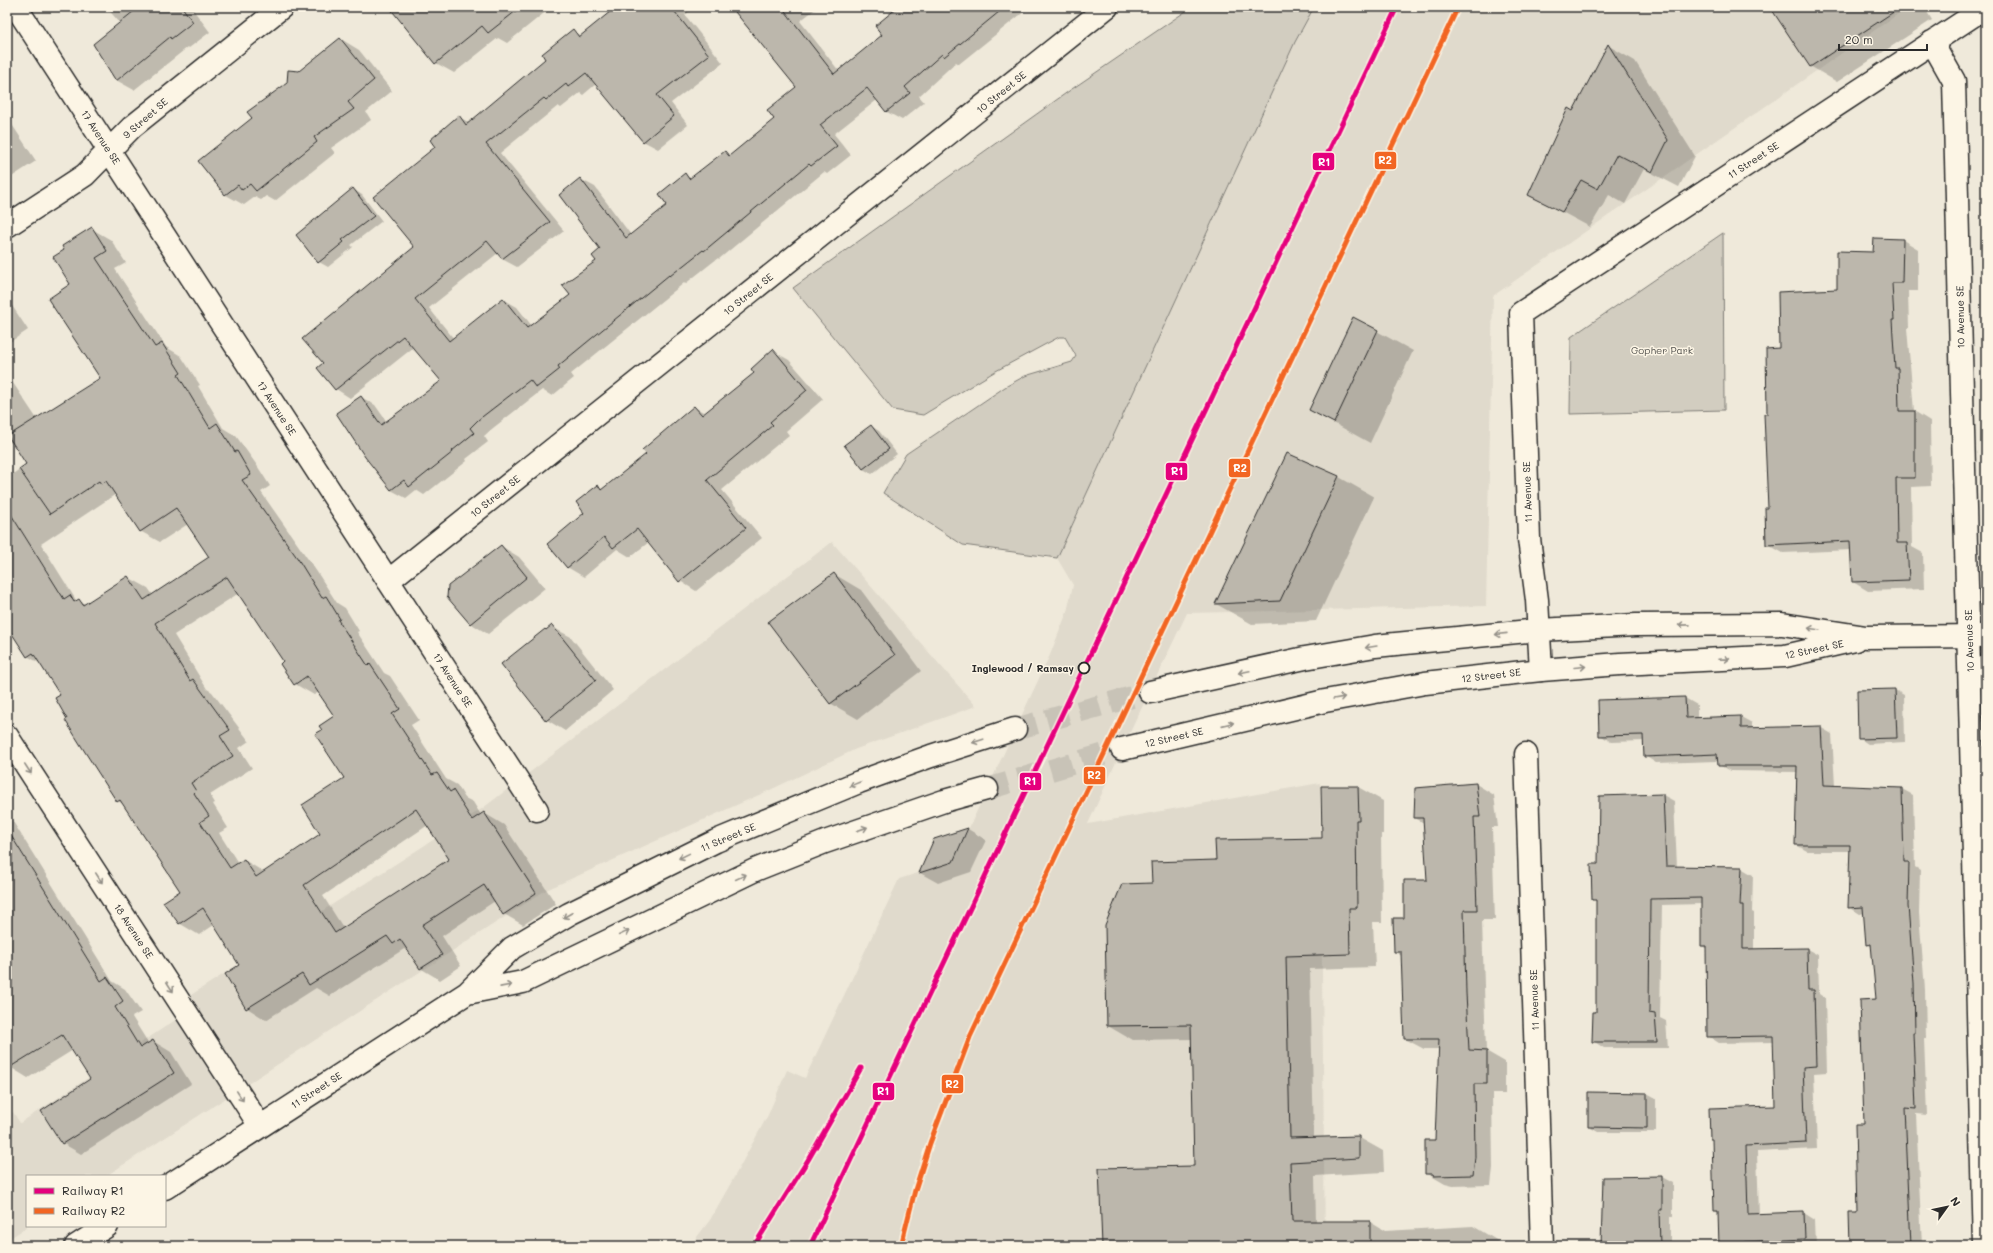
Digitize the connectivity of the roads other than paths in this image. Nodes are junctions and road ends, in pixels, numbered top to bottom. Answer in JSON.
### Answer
{"nodes":[{"id":1,"x":16,"y":7,"type":"edge"},
{"id":2,"x":282,"y":7,"type":"edge"},
{"id":3,"x":1108,"y":7,"type":"edge"},
{"id":4,"x":1986,"y":7,"type":"edge"},
{"id":5,"x":1932,"y":42,"type":"junction"},
{"id":6,"x":110,"y":151,"type":"junction"},
{"id":7,"x":7,"y":226,"type":"edge"},
{"id":8,"x":1521,"y":313,"type":"joint"},
{"id":9,"x":388,"y":581,"type":"junction"},
{"id":10,"x":1539,"y":630,"type":"junction"},
{"id":11,"x":1977,"y":636,"type":"edge"},
{"id":12,"x":1866,"y":638,"type":"junction"},
{"id":13,"x":1541,"y":670,"type":"junction"},
{"id":14,"x":1150,"y":692,"type":"tunnel mouth"},
{"id":15,"x":1015,"y":730,"type":"tunnel mouth"},
{"id":16,"x":7,"y":736,"type":"edge"},
{"id":17,"x":1122,"y":750,"type":"tunnel mouth"},
{"id":18,"x":1526,"y":754,"type":"dead end"},
{"id":19,"x":986,"y":789,"type":"tunnel mouth"},
{"id":20,"x":537,"y":810,"type":"dead end"},
{"id":21,"x":467,"y":993,"type":"junction"},
{"id":22,"x":260,"y":1126,"type":"junction"},
{"id":23,"x":166,"y":1187,"type":"edge"},
{"id":24,"x":105,"y":1227,"type":"edge"},
{"id":25,"x":76,"y":1246,"type":"edge"},
{"id":26,"x":1542,"y":1246,"type":"edge"},
{"id":27,"x":1984,"y":1246,"type":"edge"}],
"edges":[{"from":1,"to":6,"type":"street","name":"17 Avenue SE"},
{"from":2,"to":6,"type":"street","name":"9 Street SE"},
{"from":3,"to":9,"type":"street","name":"10 Street SE"},
{"from":4,"to":5,"type":"street","name":"11 Street SE"},
{"from":5,"to":8,"type":"street","name":"11 Street SE"},
{"from":5,"to":11,"type":"street","name":"10 Avenue SE"},
{"from":6,"to":7,"type":"street","name":"9 Street SE"},
{"from":6,"to":9,"type":"street","name":"17 Avenue SE"},
{"from":8,"to":10,"type":"street","name":"11 Avenue SE"},
{"from":9,"to":20,"type":"street","name":"17 Avenue SE"},
{"from":12,"to":10,"type":"street","name":"12 Street SE","one_way":true},
{"from":10,"to":13,"type":"street","name":"11 Avenue SE"},
{"from":10,"to":14,"type":"street","name":"12 Street SE","one_way":true},
{"from":11,"to":12,"type":"street","name":"12 Street SE"},
{"from":11,"to":27,"type":"street","name":"10 Avenue SE"},
{"from":13,"to":12,"type":"street","name":"12 Street SE","one_way":true},
{"from":17,"to":13,"type":"street","name":"12 Street SE","one_way":true},
{"from":15,"to":21,"type":"street","name":"11 Street SE","one_way":true},
{"from":16,"to":22,"type":"street","name":"18 Avenue SE","one_way":true},
{"from":18,"to":26,"type":"street","name":"11 Avenue SE"},
{"from":21,"to":19,"type":"street","name":"11 Street SE","one_way":true},
{"from":21,"to":22,"type":"street","name":"11 Street SE"},
{"from":22,"to":23,"type":"street","name":"11 Street SE"},
{"from":24,"to":25,"type":"street"}]}
